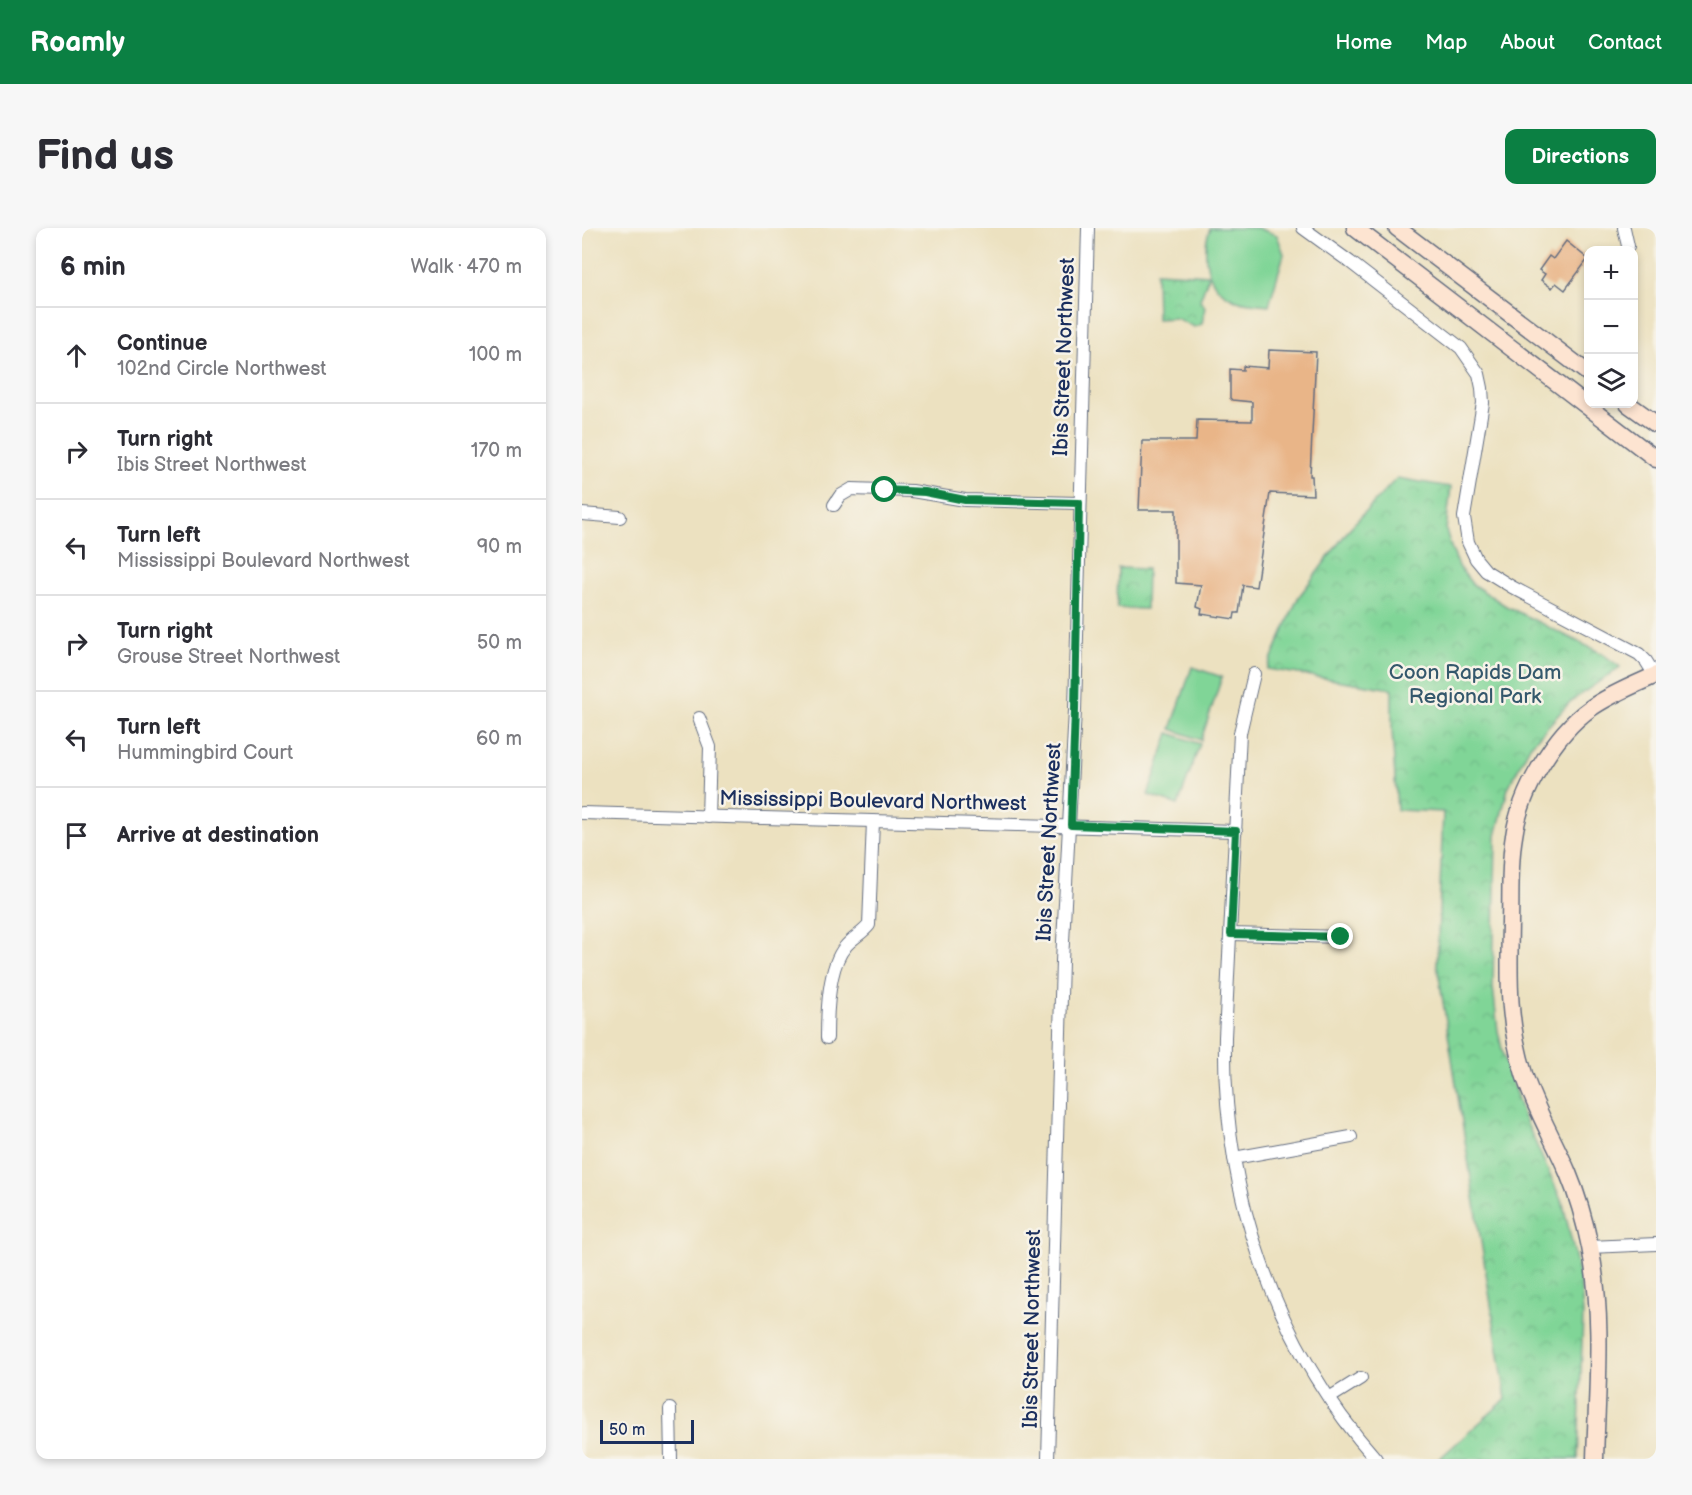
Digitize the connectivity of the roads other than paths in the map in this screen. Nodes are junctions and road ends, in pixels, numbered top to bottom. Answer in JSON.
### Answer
{"nodes":[{"id":1,"x":1088,"y":228,"type":"edge"},
{"id":2,"x":1303,"y":228,"type":"edge"},
{"id":3,"x":1355,"y":228,"type":"edge"},
{"id":4,"x":1397,"y":228,"type":"edge"},
{"id":5,"x":1624,"y":228,"type":"edge"},
{"id":6,"x":1628,"y":246,"type":"dead end"},
{"id":7,"x":1584,"y":370,"type":"edge"},
{"id":8,"x":1634,"y":408,"type":"edge"},
{"id":9,"x":1656,"y":424,"type":"edge"},
{"id":10,"x":1656,"y":459,"type":"edge"},
{"id":11,"x":1079,"y":503,"type":"junction"},
{"id":12,"x":834,"y":505,"type":"dead end"},
{"id":13,"x":582,"y":513,"type":"edge"},
{"id":14,"x":620,"y":517,"type":"dead end"},
{"id":15,"x":1254,"y":674,"type":"dead end"},
{"id":16,"x":1656,"y":676,"type":"edge"},
{"id":17,"x":699,"y":718,"type":"dead end"},
{"id":18,"x":582,"y":813,"type":"edge"},
{"id":19,"x":708,"y":817,"type":"junction"},
{"id":20,"x":873,"y":821,"type":"junction"},
{"id":21,"x":1071,"y":825,"type":"junction"},
{"id":22,"x":1236,"y":831,"type":"junction"},
{"id":23,"x":1231,"y":934,"type":"junction"},
{"id":24,"x":1341,"y":937,"type":"dead end"},
{"id":25,"x":827,"y":1038,"type":"dead end"},
{"id":26,"x":1351,"y":1137,"type":"dead end"},
{"id":27,"x":1234,"y":1158,"type":"junction"},
{"id":28,"x":1656,"y":1244,"type":"edge"},
{"id":29,"x":1590,"y":1247,"type":"junction"},
{"id":30,"x":1361,"y":1378,"type":"dead end"},
{"id":31,"x":1329,"y":1398,"type":"junction"},
{"id":32,"x":670,"y":1409,"type":"dead end"},
{"id":33,"x":671,"y":1459,"type":"edge"},
{"id":34,"x":1048,"y":1459,"type":"edge"},
{"id":35,"x":1376,"y":1459,"type":"edge"},
{"id":36,"x":1595,"y":1459,"type":"edge"}],
"edges":[{"from":1,"to":11,"type":"street","name":"Ibis Street Northwest"},
{"from":2,"to":16,"type":"street"},
{"from":3,"to":10,"type":"street"},
{"from":4,"to":7,"type":"street"},
{"from":5,"to":6,"type":"street"},
{"from":8,"to":9,"type":"street"},
{"from":11,"to":12,"type":"street"},
{"from":11,"to":21,"type":"street","name":"Ibis Street Northwest"},
{"from":13,"to":14,"type":"street"},
{"from":15,"to":22,"type":"street"},
{"from":16,"to":29,"type":"street"},
{"from":17,"to":19,"type":"street"},
{"from":18,"to":19,"type":"street","name":"Mississippi Boulevard Northwest"},
{"from":19,"to":20,"type":"street","name":"Mississippi Boulevard Northwest"},
{"from":20,"to":21,"type":"street","name":"Mississippi Boulevard Northwest"},
{"from":20,"to":25,"type":"street"},
{"from":21,"to":22,"type":"street","name":"Mississippi Boulevard Northwest"},
{"from":21,"to":34,"type":"street","name":"Ibis Street Northwest"},
{"from":22,"to":23,"type":"street"},
{"from":23,"to":24,"type":"street"},
{"from":23,"to":27,"type":"street"},
{"from":26,"to":27,"type":"street"},
{"from":27,"to":31,"type":"street"},
{"from":28,"to":29,"type":"street"},
{"from":29,"to":36,"type":"street"},
{"from":30,"to":31,"type":"street"},
{"from":31,"to":35,"type":"street"},
{"from":32,"to":33,"type":"street"}]}
